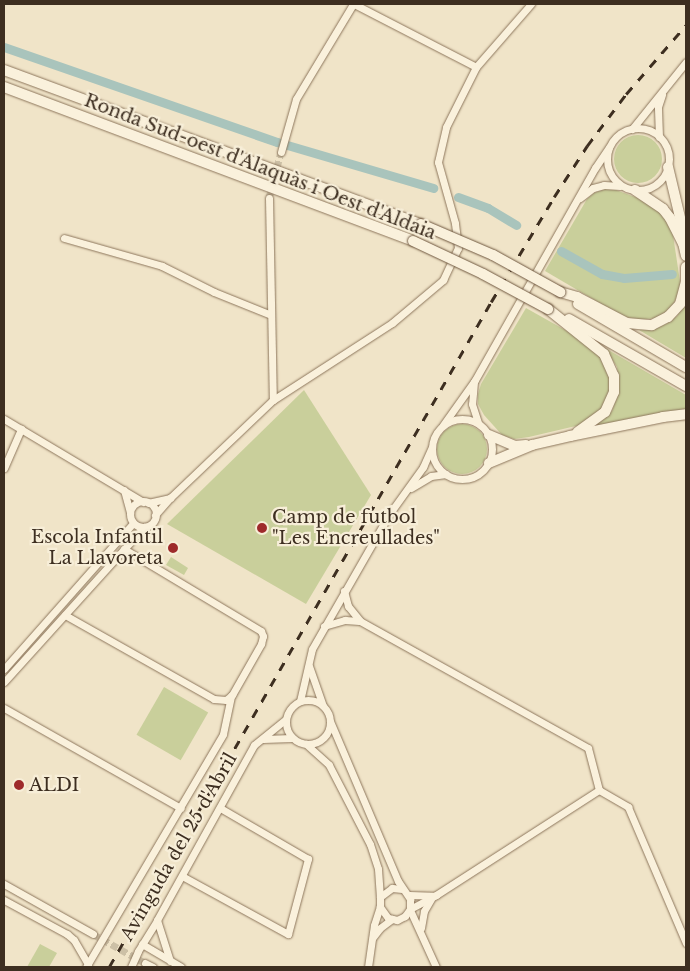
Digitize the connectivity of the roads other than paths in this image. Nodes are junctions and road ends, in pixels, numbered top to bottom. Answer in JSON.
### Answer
{"nodes":[{"id":1,"x":353,"y":4,"type":"edge"},
{"id":2,"x":531,"y":4,"type":"edge"},
{"id":3,"x":686,"y":62,"type":"edge"},
{"id":4,"x":476,"y":68,"type":"junction"},
{"id":5,"x":4,"y":70,"type":"edge"},
{"id":6,"x":4,"y":87,"type":"edge"},
{"id":7,"x":665,"y":88,"type":"junction"},
{"id":8,"x":632,"y":129,"type":"junction"},
{"id":9,"x":659,"y":136,"type":"junction"},
{"id":10,"x":609,"y":147,"type":"junction"},
{"id":11,"x":281,"y":152,"type":"tunnel mouth"},
{"id":12,"x":668,"y":167,"type":"junction"},
{"id":13,"x":622,"y":186,"type":"junction"},
{"id":14,"x":635,"y":190,"type":"junction"},
{"id":15,"x":269,"y":198,"type":"tunnel mouth"},
{"id":16,"x":574,"y":204,"type":"junction"},
{"id":17,"x":64,"y":238,"type":"dead end"},
{"id":18,"x":683,"y":243,"type":"junction"},
{"id":19,"x":686,"y":256,"type":"edge"},
{"id":20,"x":686,"y":267,"type":"edge"},
{"id":21,"x":560,"y":292,"type":"junction"},
{"id":22,"x":548,"y":309,"type":"junction"},
{"id":23,"x":271,"y":315,"type":"junction"},
{"id":24,"x":686,"y":367,"type":"edge"},
{"id":25,"x":474,"y":380,"type":"junction"},
{"id":26,"x":686,"y":386,"type":"edge"},
{"id":27,"x":273,"y":400,"type":"junction"},
{"id":28,"x":686,"y":414,"type":"edge"},
{"id":29,"x":4,"y":419,"type":"edge"},
{"id":30,"x":478,"y":423,"type":"junction"},
{"id":31,"x":443,"y":425,"type":"junction"},
{"id":32,"x":21,"y":429,"type":"junction"},
{"id":33,"x":489,"y":434,"type":"junction"},
{"id":34,"x":570,"y":436,"type":"junction"},
{"id":35,"x":532,"y":445,"type":"junction"},
{"id":36,"x":432,"y":447,"type":"junction"},
{"id":37,"x":489,"y":463,"type":"junction"},
{"id":38,"x":4,"y":468,"type":"edge"},
{"id":39,"x":446,"y":474,"type":"junction"},
{"id":40,"x":124,"y":490,"type":"junction"},
{"id":41,"x":409,"y":490,"type":"junction"},
{"id":42,"x":170,"y":498,"type":"junction"},
{"id":43,"x":146,"y":502,"type":"junction"},
{"id":44,"x":130,"y":515,"type":"junction"},
{"id":45,"x":155,"y":515,"type":"junction"},
{"id":46,"x":133,"y":523,"type":"junction"},
{"id":47,"x":144,"y":527,"type":"junction"},
{"id":48,"x":124,"y":549,"type":"junction"},
{"id":49,"x":344,"y":591,"type":"junction"},
{"id":50,"x":65,"y":615,"type":"junction"},
{"id":51,"x":360,"y":621,"type":"junction"},
{"id":52,"x":324,"y":626,"type":"junction"},
{"id":53,"x":308,"y":663,"type":"junction"},
{"id":54,"x":4,"y":669,"type":"edge"},
{"id":55,"x":4,"y":682,"type":"edge"},
{"id":56,"x":232,"y":695,"type":"junction"},
{"id":57,"x":300,"y":701,"type":"junction"},
{"id":58,"x":323,"y":706,"type":"junction"},
{"id":59,"x":4,"y":708,"type":"edge"},
{"id":60,"x":286,"y":719,"type":"junction"},
{"id":61,"x":330,"y":721,"type":"junction"},
{"id":62,"x":292,"y":738,"type":"junction"},
{"id":63,"x":256,"y":742,"type":"junction"},
{"id":64,"x":306,"y":744,"type":"junction"},
{"id":65,"x":599,"y":790,"type":"junction"},
{"id":66,"x":181,"y":808,"type":"junction"},
{"id":67,"x":220,"y":808,"type":"junction"},
{"id":68,"x":182,"y":876,"type":"junction"},
{"id":69,"x":4,"y":884,"type":"edge"},
{"id":70,"x":402,"y":889,"type":"junction"},
{"id":71,"x":408,"y":895,"type":"junction"},
{"id":72,"x":380,"y":897,"type":"junction"},
{"id":73,"x":433,"y":897,"type":"junction"},
{"id":74,"x":4,"y":900,"type":"edge"},
{"id":75,"x":380,"y":907,"type":"junction"},
{"id":76,"x":410,"y":909,"type":"junction"},
{"id":77,"x":401,"y":918,"type":"junction"},
{"id":78,"x":392,"y":919,"type":"junction"},
{"id":79,"x":158,"y":920,"type":"junction"},
{"id":80,"x":422,"y":932,"type":"junction"},
{"id":81,"x":93,"y":934,"type":"tunnel mouth"},
{"id":82,"x":373,"y":937,"type":"junction"},
{"id":83,"x":686,"y":943,"type":"edge"},
{"id":84,"x":142,"y":944,"type":"junction"},
{"id":85,"x":170,"y":961,"type":"junction"},
{"id":86,"x":145,"y":962,"type":"dead end"},
{"id":87,"x":87,"y":966,"type":"edge"},
{"id":88,"x":131,"y":967,"type":"edge"},
{"id":89,"x":153,"y":967,"type":"edge"},
{"id":90,"x":181,"y":967,"type":"edge"},
{"id":91,"x":368,"y":967,"type":"edge"},
{"id":92,"x":436,"y":967,"type":"edge"}],
"edges":[{"from":1,"to":4,"type":"street"},
{"from":1,"to":11,"type":"street"},
{"from":2,"to":4,"type":"street"},
{"from":3,"to":7,"type":"street"},
{"from":4,"to":27,"type":"street"},
{"from":5,"to":21,"type":"main road","name":"Ronda Sud-oest d'Alaquàs i Oest d'Aldaia","bridge":true},
{"from":6,"to":22,"type":"main road","name":"Ronda Sud-oest d'Alaquàs i Oest d'Aldaia","bridge":true},
{"from":7,"to":8,"type":"street"},
{"from":7,"to":9,"type":"street"},
{"from":8,"to":9,"type":"street"},
{"from":8,"to":10,"type":"street"},
{"from":9,"to":12,"type":"street"},
{"from":10,"to":13,"type":"street"},
{"from":10,"to":16,"type":"street"},
{"from":12,"to":14,"type":"street"},
{"from":12,"to":18,"type":"main road"},
{"from":13,"to":14,"type":"street"},
{"from":13,"to":16,"type":"street"},
{"from":14,"to":18,"type":"main road"},
{"from":15,"to":23,"type":"street"},
{"from":16,"to":25,"type":"street"},
{"from":17,"to":23,"type":"street"},
{"from":18,"to":19,"type":"main road"},
{"from":20,"to":21,"type":"main road"},
{"from":21,"to":24,"type":"main road","name":"Ronda Sud-oest d'Alaquàs i Oest d'Aldaia"},
{"from":22,"to":26,"type":"main road","name":"Ronda Sud-oest d'Alaquàs i Oest d'Aldaia"},
{"from":22,"to":34,"type":"main road"},
{"from":23,"to":27,"type":"street"},
{"from":25,"to":30,"type":"street"},
{"from":25,"to":31,"type":"street"},
{"from":27,"to":42,"type":"street"},
{"from":28,"to":34,"type":"main road"},
{"from":29,"to":32,"type":"street"},
{"from":30,"to":31,"type":"street"},
{"from":30,"to":33,"type":"street"},
{"from":31,"to":36,"type":"street"},
{"from":32,"to":38,"type":"street"},
{"from":32,"to":40,"type":"street"},
{"from":33,"to":35,"type":"main road"},
{"from":33,"to":37,"type":"street"},
{"from":34,"to":35,"type":"main road"},
{"from":35,"to":37,"type":"main road"},
{"from":36,"to":39,"type":"street"},
{"from":36,"to":41,"type":"street"},
{"from":37,"to":39,"type":"street"},
{"from":39,"to":41,"type":"street"},
{"from":40,"to":43,"type":"street"},
{"from":40,"to":44,"type":"street"},
{"from":41,"to":49,"type":"street"},
{"from":42,"to":43,"type":"street"},
{"from":42,"to":45,"type":"street"},
{"from":43,"to":44,"type":"street"},
{"from":43,"to":45,"type":"street"},
{"from":44,"to":46,"type":"street"},
{"from":45,"to":47,"type":"street"},
{"from":46,"to":47,"type":"street"},
{"from":46,"to":54,"type":"street"},
{"from":47,"to":48,"type":"street"},
{"from":48,"to":50,"type":"street"},
{"from":48,"to":56,"type":"street"},
{"from":49,"to":51,"type":"street"},
{"from":49,"to":52,"type":"street"},
{"from":50,"to":55,"type":"street"},
{"from":50,"to":56,"type":"street"},
{"from":51,"to":52,"type":"street"},
{"from":51,"to":65,"type":"street"},
{"from":52,"to":53,"type":"street"},
{"from":53,"to":57,"type":"street"},
{"from":53,"to":58,"type":"street"},
{"from":56,"to":66,"type":"street"},
{"from":57,"to":58,"type":"street"},
{"from":57,"to":60,"type":"street"},
{"from":58,"to":61,"type":"street"},
{"from":59,"to":66,"type":"street"},
{"from":60,"to":62,"type":"street"},
{"from":60,"to":63,"type":"street","name":"Avinguda del 25 d'Abril"},
{"from":61,"to":64,"type":"street"},
{"from":61,"to":70,"type":"street"},
{"from":62,"to":63,"type":"street","name":"Avinguda del 25 d'Abril"},
{"from":62,"to":64,"type":"street"},
{"from":63,"to":67,"type":"street","name":"Avinguda del 25 d'Abril"},
{"from":64,"to":72,"type":"street"},
{"from":65,"to":73,"type":"street"},
{"from":65,"to":83,"type":"street"},
{"from":66,"to":87,"type":"street"},
{"from":67,"to":68,"type":"street","name":"Avinguda del 25 d'Abril"},
{"from":67,"to":68,"type":"street"},
{"from":68,"to":79,"type":"street","name":"Avinguda del 25 d'Abril"},
{"from":69,"to":81,"type":"street"},
{"from":70,"to":71,"type":"street"},
{"from":70,"to":72,"type":"street"},
{"from":71,"to":73,"type":"street"},
{"from":71,"to":76,"type":"street"},
{"from":72,"to":75,"type":"street"},
{"from":73,"to":76,"type":"street"},
{"from":73,"to":80,"type":"street"},
{"from":74,"to":87,"type":"street"},
{"from":75,"to":78,"type":"street"},
{"from":75,"to":82,"type":"street"},
{"from":76,"to":77,"type":"street"},
{"from":76,"to":80,"type":"street"},
{"from":77,"to":78,"type":"street"},
{"from":77,"to":80,"type":"street"},
{"from":78,"to":82,"type":"street"},
{"from":79,"to":84,"type":"street","name":"Avinguda del 25 d'Abril"},
{"from":79,"to":85,"type":"street"},
{"from":80,"to":92,"type":"street"},
{"from":82,"to":91,"type":"street"},
{"from":84,"to":85,"type":"street"},
{"from":84,"to":88,"type":"street","name":"Avinguda del 25 d'Abril"},
{"from":85,"to":90,"type":"street"},
{"from":86,"to":89,"type":"street"}]}
